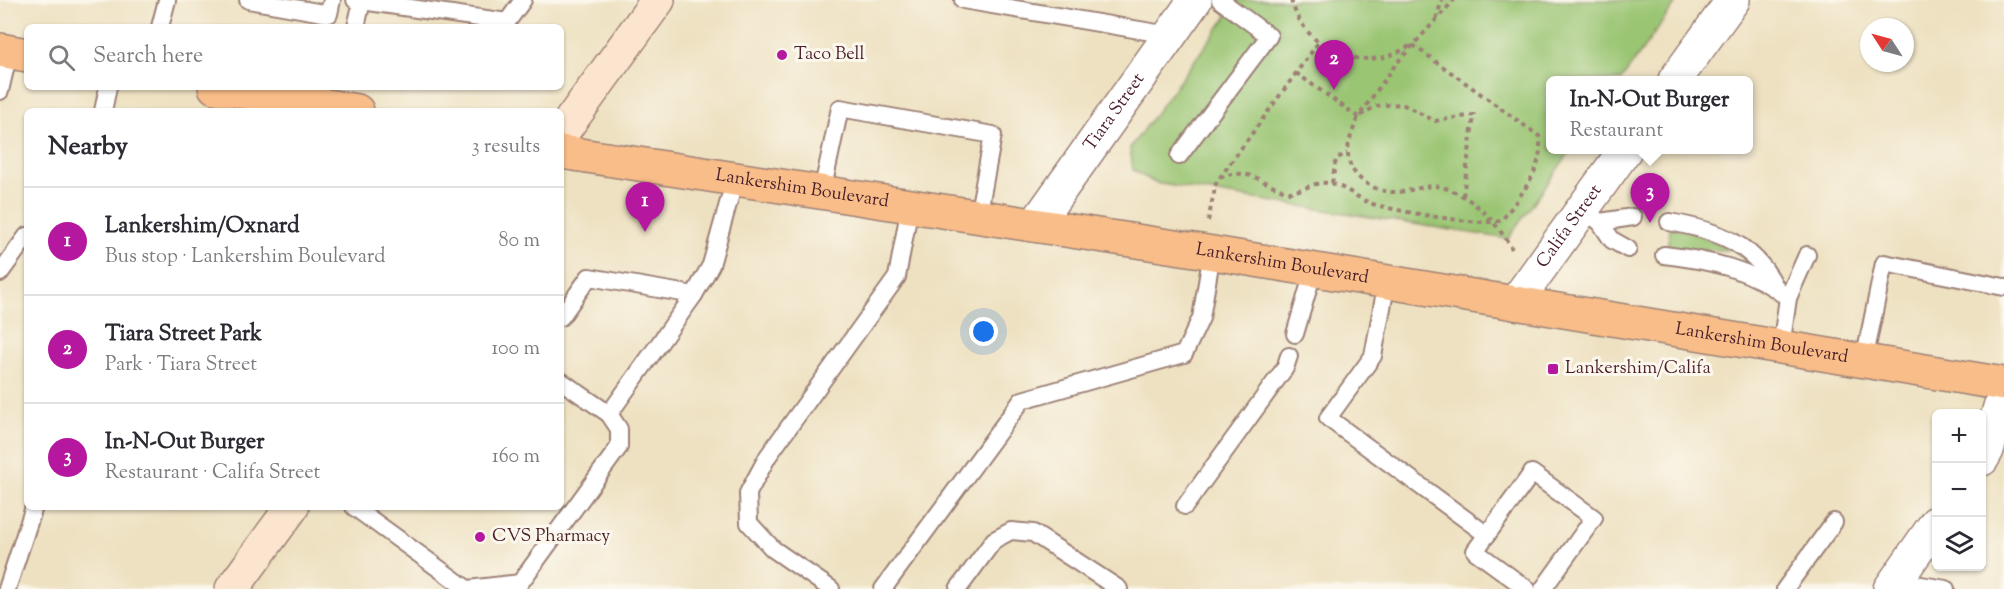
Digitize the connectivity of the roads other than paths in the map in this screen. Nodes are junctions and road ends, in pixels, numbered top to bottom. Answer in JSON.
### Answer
{"nodes":[{"id":1,"x":167,"y":0,"type":"edge"},
{"id":2,"x":248,"y":0,"type":"edge"},
{"id":3,"x":332,"y":0,"type":"edge"},
{"id":4,"x":523,"y":0,"type":"edge"},
{"id":5,"x":658,"y":0,"type":"edge"},
{"id":6,"x":963,"y":0,"type":"edge"},
{"id":7,"x":1195,"y":0,"type":"edge"},
{"id":8,"x":1220,"y":0,"type":"edge"},
{"id":9,"x":1733,"y":0,"type":"edge"},
{"id":10,"x":359,"y":1,"type":"edge"},
{"id":11,"x":161,"y":24,"type":"edge"},
{"id":12,"x":356,"y":24,"type":"edge"},
{"id":13,"x":1169,"y":35,"type":"junction"},
{"id":14,"x":12,"y":52,"type":"edge"},
{"id":15,"x":1679,"y":76,"type":"edge"},
{"id":16,"x":107,"y":90,"type":"edge"},
{"id":17,"x":0,"y":91,"type":"edge"},
{"id":18,"x":232,"y":97,"type":"edge"},
{"id":19,"x":346,"y":102,"type":"edge"},
{"id":20,"x":104,"y":108,"type":"edge"},
{"id":21,"x":564,"y":130,"type":"edge"},
{"id":22,"x":564,"y":152,"type":"edge"},
{"id":23,"x":1623,"y":154,"type":"edge"},
{"id":24,"x":1179,"y":156,"type":"dead end"},
{"id":25,"x":735,"y":179,"type":"junction"},
{"id":26,"x":822,"y":192,"type":"junction"},
{"id":27,"x":910,"y":206,"type":"junction"},
{"id":28,"x":1590,"y":216,"type":"junction"},
{"id":29,"x":978,"y":217,"type":"junction"},
{"id":30,"x":1633,"y":217,"type":"dead end"},
{"id":31,"x":1669,"y":222,"type":"dead end"},
{"id":32,"x":1035,"y":225,"type":"junction"},
{"id":33,"x":24,"y":240,"type":"edge"},
{"id":34,"x":1628,"y":249,"type":"dead end"},
{"id":35,"x":1207,"y":252,"type":"junction"},
{"id":36,"x":1664,"y":255,"type":"dead end"},
{"id":37,"x":1807,"y":255,"type":"dead end"},
{"id":38,"x":1314,"y":269,"type":"junction"},
{"id":39,"x":0,"y":273,"type":"edge"},
{"id":40,"x":1387,"y":282,"type":"junction"},
{"id":41,"x":2004,"y":287,"type":"edge"},
{"id":42,"x":1782,"y":293,"type":"junction"},
{"id":43,"x":694,"y":296,"type":"junction"},
{"id":44,"x":1515,"y":303,"type":"junction"},
{"id":45,"x":564,"y":313,"type":"edge"},
{"id":46,"x":1295,"y":334,"type":"dead end"},
{"id":47,"x":1781,"y":347,"type":"junction"},
{"id":48,"x":1289,"y":356,"type":"dead end"},
{"id":49,"x":1864,"y":361,"type":"junction"},
{"id":50,"x":564,"y":383,"type":"edge"},
{"id":51,"x":2004,"y":384,"type":"edge"},
{"id":52,"x":2004,"y":394,"type":"edge"},
{"id":53,"x":609,"y":414,"type":"junction"},
{"id":54,"x":1986,"y":452,"type":"edge"},
{"id":55,"x":1185,"y":506,"type":"dead end"},
{"id":56,"x":33,"y":510,"type":"edge"},
{"id":57,"x":290,"y":510,"type":"edge"},
{"id":58,"x":358,"y":510,"type":"edge"},
{"id":59,"x":1834,"y":522,"type":"dead end"},
{"id":60,"x":1932,"y":529,"type":"edge"},
{"id":61,"x":1487,"y":535,"type":"junction"},
{"id":62,"x":1893,"y":585,"type":"edge"},
{"id":63,"x":7,"y":589,"type":"edge"},
{"id":64,"x":232,"y":589,"type":"edge"},
{"id":65,"x":468,"y":589,"type":"edge"},
{"id":66,"x":831,"y":589,"type":"edge"},
{"id":67,"x":883,"y":589,"type":"edge"},
{"id":68,"x":958,"y":589,"type":"edge"},
{"id":69,"x":1119,"y":589,"type":"edge"},
{"id":70,"x":1527,"y":589,"type":"edge"},
{"id":71,"x":1543,"y":589,"type":"edge"},
{"id":72,"x":1785,"y":589,"type":"edge"},
{"id":73,"x":1946,"y":589,"type":"edge"}],
"edges":[{"from":1,"to":11,"type":"lane"},
{"from":2,"to":3,"type":"lane"},
{"from":4,"to":10,"type":"lane"},
{"from":5,"to":21,"type":"main road"},
{"from":6,"to":13,"type":"lane"},
{"from":7,"to":13,"type":"street","name":"Tiara Street"},
{"from":8,"to":24,"type":"lane"},
{"from":9,"to":15,"type":"street"},
{"from":10,"to":12,"type":"lane"},
{"from":13,"to":32,"type":"street","name":"Tiara Street"},
{"from":14,"to":17,"type":"lane"},
{"from":16,"to":20,"type":"lane"},
{"from":18,"to":19,"type":"main road"},
{"from":22,"to":25,"type":"main road","name":"Lankershim Boulevard"},
{"from":23,"to":28,"type":"street","name":"Califa Street"},
{"from":25,"to":26,"type":"main road","name":"Lankershim Boulevard"},
{"from":25,"to":43,"type":"lane"},
{"from":26,"to":27,"type":"main road","name":"Lankershim Boulevard"},
{"from":26,"to":29,"type":"lane"},
{"from":27,"to":29,"type":"main road","name":"Lankershim Boulevard"},
{"from":27,"to":66,"type":"lane"},
{"from":28,"to":30,"type":"lane"},
{"from":28,"to":34,"type":"lane"},
{"from":28,"to":44,"type":"street","name":"Califa Street"},
{"from":29,"to":32,"type":"main road","name":"Lankershim Boulevard"},
{"from":31,"to":42,"type":"lane"},
{"from":32,"to":35,"type":"main road","name":"Lankershim Boulevard"},
{"from":33,"to":39,"type":"lane"},
{"from":35,"to":38,"type":"main road","name":"Lankershim Boulevard"},
{"from":35,"to":67,"type":"lane"},
{"from":36,"to":42,"type":"lane"},
{"from":37,"to":42,"type":"lane"},
{"from":38,"to":40,"type":"main road","name":"Lankershim Boulevard"},
{"from":38,"to":46,"type":"lane"},
{"from":40,"to":44,"type":"main road","name":"Lankershim Boulevard"},
{"from":40,"to":61,"type":"lane"},
{"from":41,"to":49,"type":"lane"},
{"from":42,"to":47,"type":"lane"},
{"from":43,"to":45,"type":"lane"},
{"from":43,"to":53,"type":"lane"},
{"from":44,"to":47,"type":"main road","name":"Lankershim Boulevard"},
{"from":47,"to":49,"type":"main road","name":"Lankershim Boulevard"},
{"from":48,"to":55,"type":"lane"},
{"from":49,"to":51,"type":"main road","name":"Lankershim Boulevard"},
{"from":50,"to":53,"type":"lane"},
{"from":52,"to":54,"type":"street"},
{"from":53,"to":65,"type":"lane"},
{"from":56,"to":63,"type":"lane"},
{"from":57,"to":64,"type":"main road"},
{"from":58,"to":65,"type":"lane"},
{"from":59,"to":72,"type":"lane"},
{"from":60,"to":62,"type":"street"},
{"from":61,"to":70,"type":"lane"},
{"from":61,"to":71,"type":"lane"},
{"from":62,"to":73,"type":"lane"},
{"from":68,"to":69,"type":"lane"}]}
